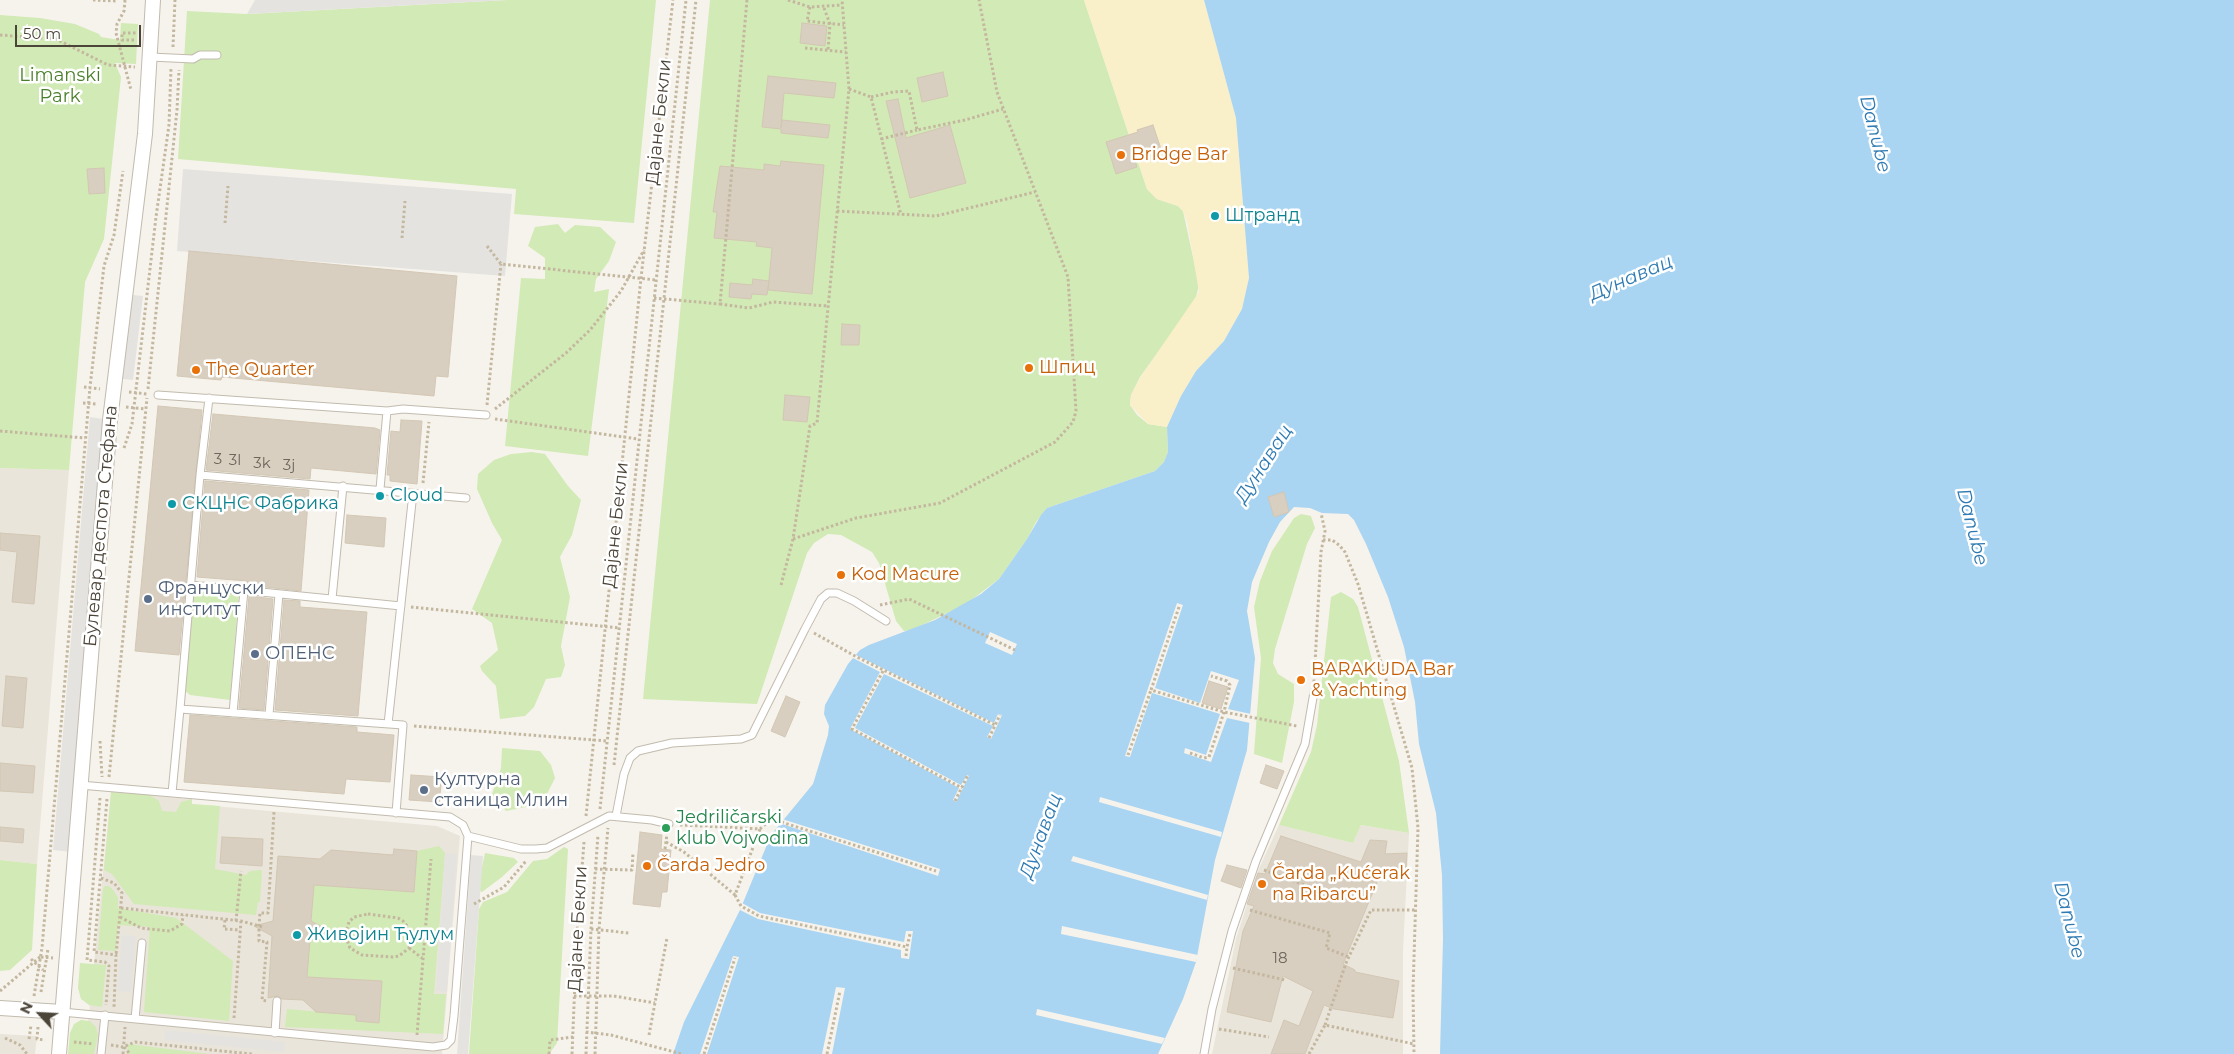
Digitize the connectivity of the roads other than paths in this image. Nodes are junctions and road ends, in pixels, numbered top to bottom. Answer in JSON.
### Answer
{"nodes":[{"id":1,"x":153,"y":0,"type":"edge"},
{"id":2,"x":217,"y":55,"type":"dead end"},
{"id":3,"x":150,"y":57,"type":"junction"},
{"id":4,"x":158,"y":395,"type":"road end"},
{"id":5,"x":209,"y":398,"type":"junction"},
{"id":6,"x":386,"y":411,"type":"junction"},
{"id":7,"x":486,"y":415,"type":"road end"},
{"id":8,"x":200,"y":475,"type":"junction"},
{"id":9,"x":343,"y":486,"type":"junction"},
{"id":10,"x":380,"y":489,"type":"junction"},
{"id":11,"x":413,"y":493,"type":"junction"},
{"id":12,"x":466,"y":498,"type":"dead end"},
{"id":13,"x":191,"y":585,"type":"junction"},
{"id":14,"x":244,"y":590,"type":"junction"},
{"id":15,"x":280,"y":594,"type":"junction"},
{"id":16,"x":332,"y":599,"type":"junction"},
{"id":17,"x":401,"y":606,"type":"junction"},
{"id":18,"x":886,"y":620,"type":"dead end"},
{"id":19,"x":1314,"y":692,"type":"road end"},
{"id":20,"x":180,"y":709,"type":"junction"},
{"id":21,"x":233,"y":713,"type":"junction"},
{"id":22,"x":269,"y":716,"type":"junction"},
{"id":23,"x":388,"y":724,"type":"junction"},
{"id":24,"x":79,"y":785,"type":"junction"},
{"id":25,"x":172,"y":793,"type":"junction"},
{"id":26,"x":396,"y":812,"type":"junction"},
{"id":27,"x":612,"y":816,"type":"junction"},
{"id":28,"x":669,"y":824,"type":"road end"},
{"id":29,"x":468,"y":836,"type":"junction"},
{"id":30,"x":142,"y":943,"type":"dead end"},
{"id":31,"x":277,"y":1001,"type":"road end"},
{"id":32,"x":0,"y":1008,"type":"edge"},
{"id":33,"x":62,"y":1012,"type":"junction"},
{"id":34,"x":105,"y":1015,"type":"junction"},
{"id":35,"x":136,"y":1019,"type":"junction"},
{"id":36,"x":275,"y":1033,"type":"junction"},
{"id":37,"x":59,"y":1048,"type":"edge"},
{"id":38,"x":101,"y":1054,"type":"edge"},
{"id":39,"x":1204,"y":1054,"type":"edge"}],
"edges":[{"from":1,"to":3,"type":"street","name":"Булевар деспота Стефана"},
{"from":2,"to":3,"type":"lane"},
{"from":3,"to":24,"type":"street","name":"Булевар деспота Стефана"},
{"from":4,"to":5,"type":"lane"},
{"from":5,"to":6,"type":"lane"},
{"from":5,"to":8,"type":"lane"},
{"from":6,"to":7,"type":"lane"},
{"from":6,"to":10,"type":"lane"},
{"from":8,"to":9,"type":"lane"},
{"from":8,"to":13,"type":"lane"},
{"from":9,"to":10,"type":"lane"},
{"from":9,"to":16,"type":"lane"},
{"from":10,"to":11,"type":"lane"},
{"from":11,"to":12,"type":"lane"},
{"from":11,"to":17,"type":"lane"},
{"from":13,"to":14,"type":"lane"},
{"from":13,"to":20,"type":"lane"},
{"from":14,"to":15,"type":"lane"},
{"from":14,"to":21,"type":"lane"},
{"from":15,"to":16,"type":"lane"},
{"from":15,"to":22,"type":"lane"},
{"from":16,"to":17,"type":"lane"},
{"from":17,"to":23,"type":"lane"},
{"from":18,"to":27,"type":"lane"},
{"from":19,"to":39,"type":"lane"},
{"from":20,"to":21,"type":"lane"},
{"from":20,"to":25,"type":"lane"},
{"from":21,"to":22,"type":"lane"},
{"from":22,"to":23,"type":"lane"},
{"from":23,"to":26,"type":"lane"},
{"from":24,"to":25,"type":"lane"},
{"from":24,"to":33,"type":"street","name":"Булевар деспота Стефана"},
{"from":25,"to":26,"type":"lane"},
{"from":26,"to":29,"type":"lane"},
{"from":27,"to":28,"type":"lane"},
{"from":27,"to":29,"type":"lane"},
{"from":29,"to":36,"type":"lane"},
{"from":30,"to":35,"type":"lane"},
{"from":31,"to":36,"type":"lane"},
{"from":32,"to":33,"type":"street"},
{"from":33,"to":34,"type":"lane"},
{"from":33,"to":37,"type":"street","name":"Булевар деспота Стефана"},
{"from":34,"to":35,"type":"lane"},
{"from":34,"to":38,"type":"lane"},
{"from":35,"to":36,"type":"lane"}]}
